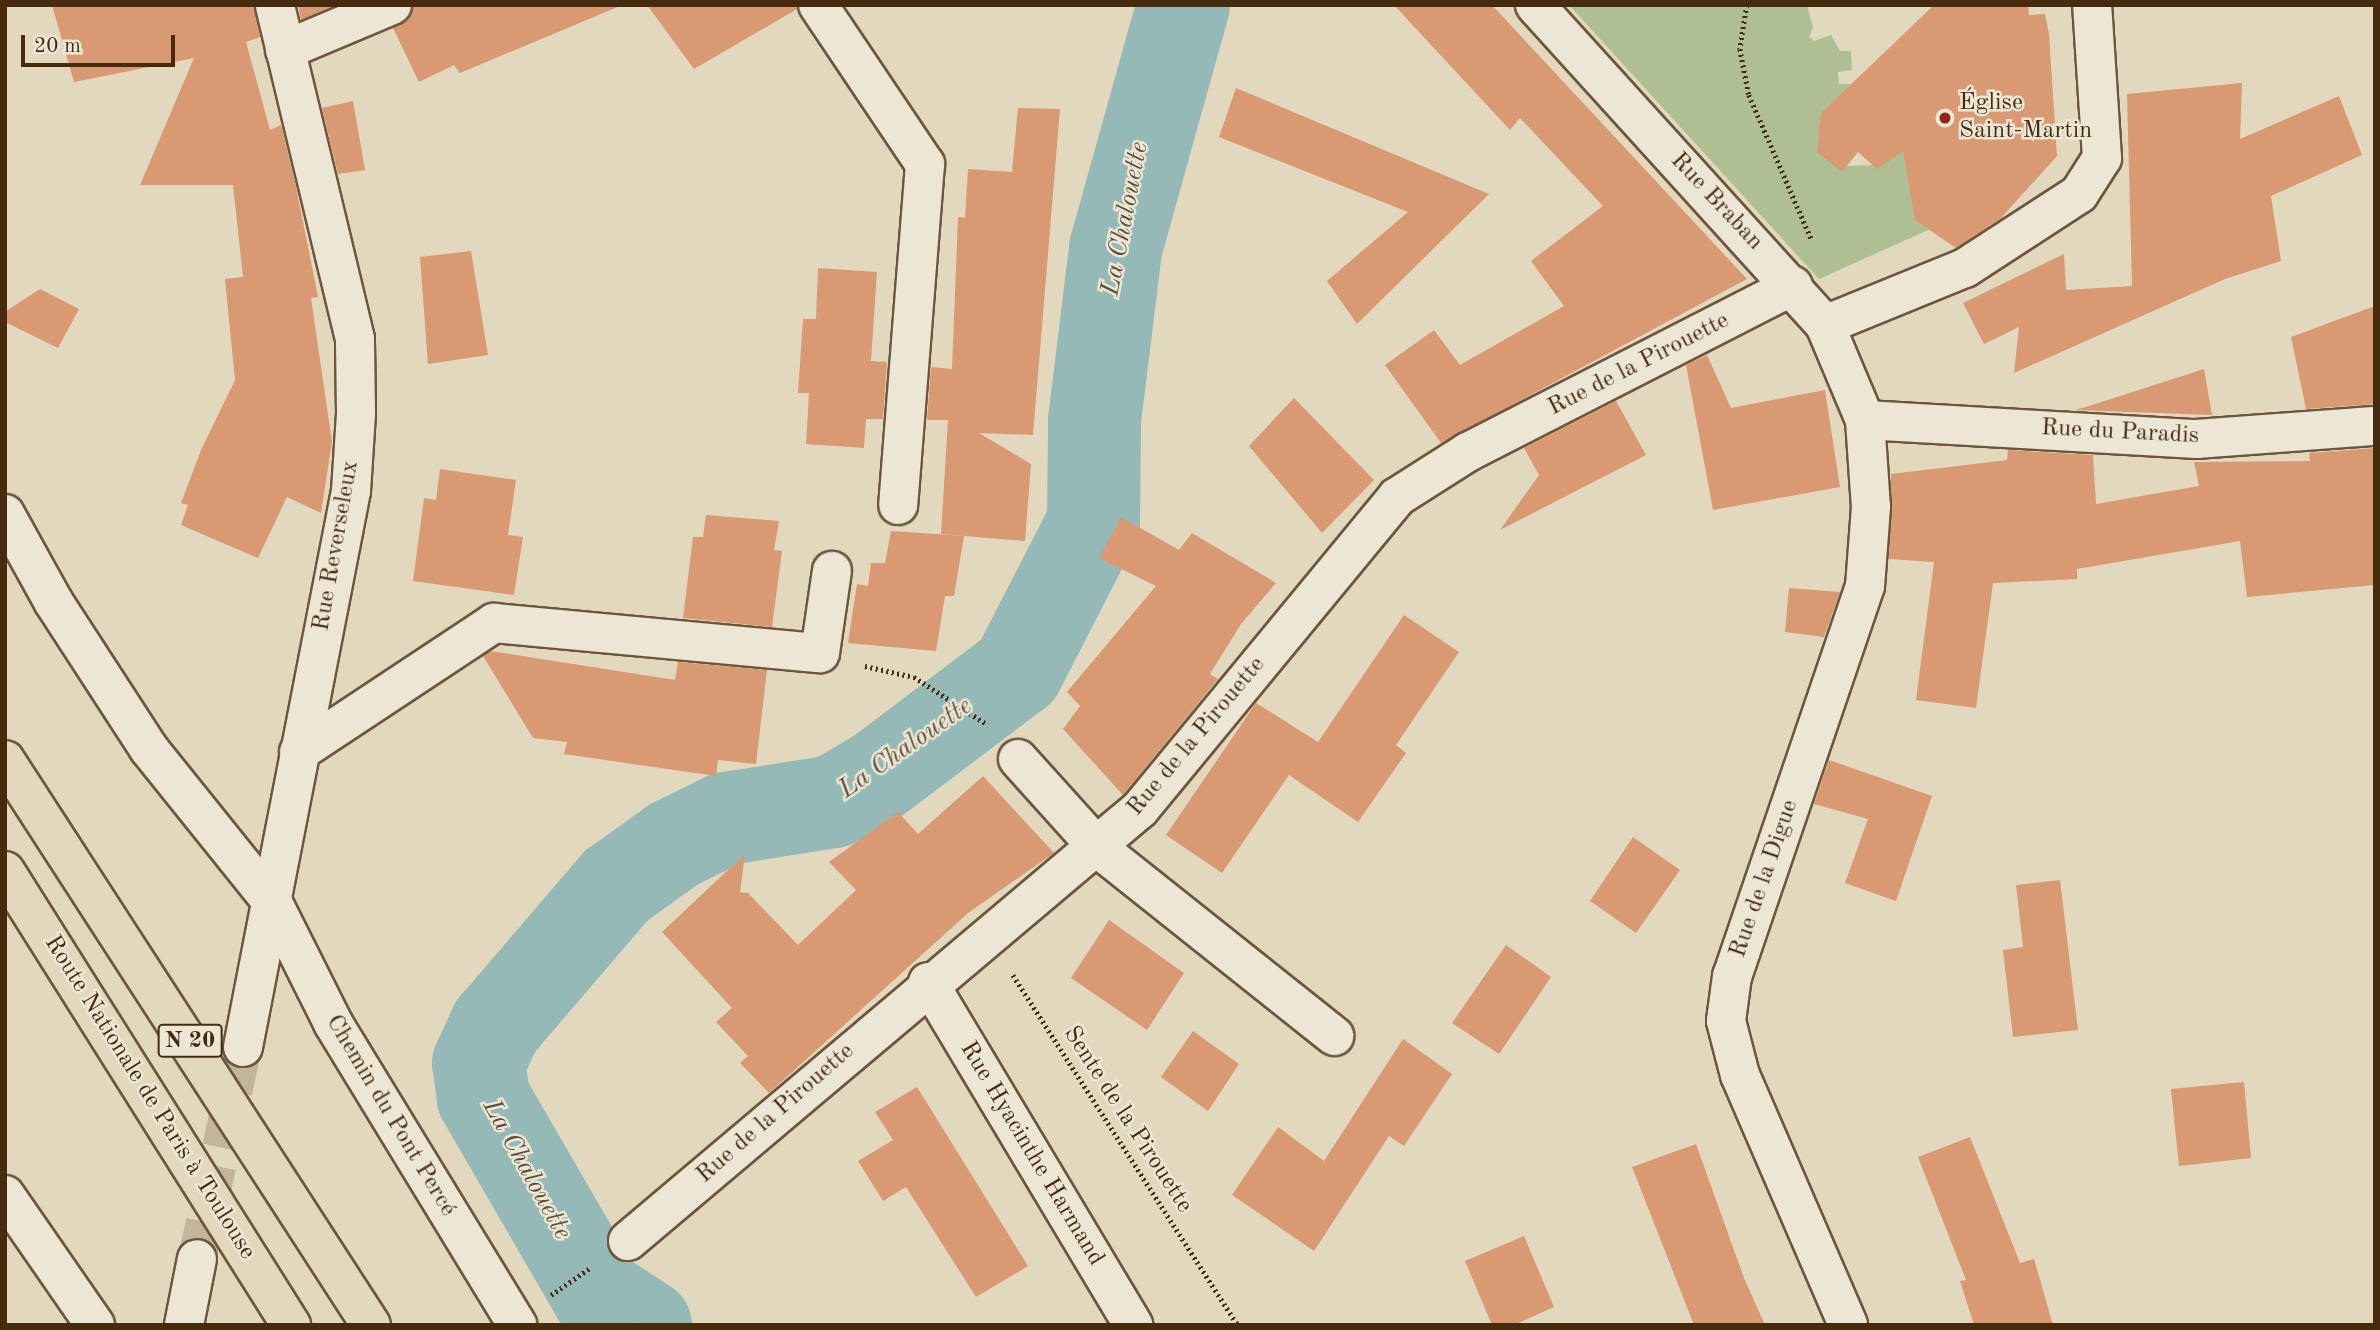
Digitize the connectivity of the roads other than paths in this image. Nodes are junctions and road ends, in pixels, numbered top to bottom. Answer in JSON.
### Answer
{"nodes":[{"id":1,"x":275,"y":5,"type":"edge"},
{"id":2,"x":392,"y":5,"type":"edge"},
{"id":3,"x":818,"y":5,"type":"edge"},
{"id":4,"x":1535,"y":5,"type":"edge"},
{"id":5,"x":2092,"y":5,"type":"edge"},
{"id":6,"x":285,"y":50,"type":"junction"},
{"id":7,"x":1793,"y":286,"type":"junction"},
{"id":8,"x":1825,"y":325,"type":"junction"},
{"id":9,"x":1865,"y":420,"type":"junction"},
{"id":10,"x":2375,"y":426,"type":"edge"},
{"id":11,"x":898,"y":505,"type":"dead end"},
{"id":12,"x":5,"y":514,"type":"edge"},
{"id":13,"x":832,"y":571,"type":"dead end"},
{"id":14,"x":299,"y":752,"type":"junction"},
{"id":15,"x":1018,"y":759,"type":"dead end"},
{"id":16,"x":5,"y":760,"type":"edge"},
{"id":17,"x":1098,"y":848,"type":"junction"},
{"id":18,"x":5,"y":871,"type":"edge"},
{"id":19,"x":274,"y":902,"type":"junction"},
{"id":20,"x":928,"y":982,"type":"junction"},
{"id":21,"x":1335,"y":1036,"type":"dead end"},
{"id":22,"x":243,"y":1047,"type":"tunnel mouth"},
{"id":23,"x":5,"y":1195,"type":"edge"},
{"id":24,"x":628,"y":1241,"type":"dead end"},
{"id":25,"x":197,"y":1259,"type":"tunnel mouth"},
{"id":26,"x":95,"y":1325,"type":"edge"},
{"id":27,"x":184,"y":1325,"type":"edge"},
{"id":28,"x":291,"y":1325,"type":"edge"},
{"id":29,"x":371,"y":1325,"type":"edge"},
{"id":30,"x":517,"y":1325,"type":"edge"},
{"id":31,"x":1133,"y":1325,"type":"edge"},
{"id":32,"x":1848,"y":1325,"type":"edge"}],
"edges":[{"from":1,"to":6,"type":"street","name":"Rue Reverseleux"},
{"from":2,"to":6,"type":"street"},
{"from":3,"to":11,"type":"street"},
{"from":4,"to":7,"type":"street","name":"Rue Braban"},
{"from":5,"to":8,"type":"street"},
{"from":6,"to":14,"type":"street","name":"Rue Reverseleux"},
{"from":7,"to":8,"type":"street","name":"Rue Braban"},
{"from":7,"to":17,"type":"street","name":"Rue de la Pirouette"},
{"from":8,"to":9,"type":"street","name":"Rue Braban"},
{"from":9,"to":10,"type":"street","name":"Rue du Paradis"},
{"from":9,"to":32,"type":"street","name":"Rue de la Digue"},
{"from":12,"to":19,"type":"street","name":"Chemin du Pont Percé"},
{"from":13,"to":14,"type":"street"},
{"from":14,"to":19,"type":"street","name":"Rue Reverseleux"},
{"from":15,"to":17,"type":"street"},
{"from":16,"to":29,"type":"main road","number":"N 20"},
{"from":17,"to":20,"type":"street","name":"Rue de la Pirouette"},
{"from":17,"to":21,"type":"street"},
{"from":18,"to":28,"type":"main road","name":"Route Nationale de Paris à Toulouse","number":"N 20"},
{"from":19,"to":22,"type":"street","name":"Rue Reverseleux"},
{"from":19,"to":30,"type":"street","name":"Chemin du Pont Percé"},
{"from":20,"to":24,"type":"street","name":"Rue de la Pirouette"},
{"from":20,"to":31,"type":"street","name":"Rue Hyacinthe Harmand"},
{"from":23,"to":26,"type":"street"},
{"from":25,"to":27,"type":"street"}]}
